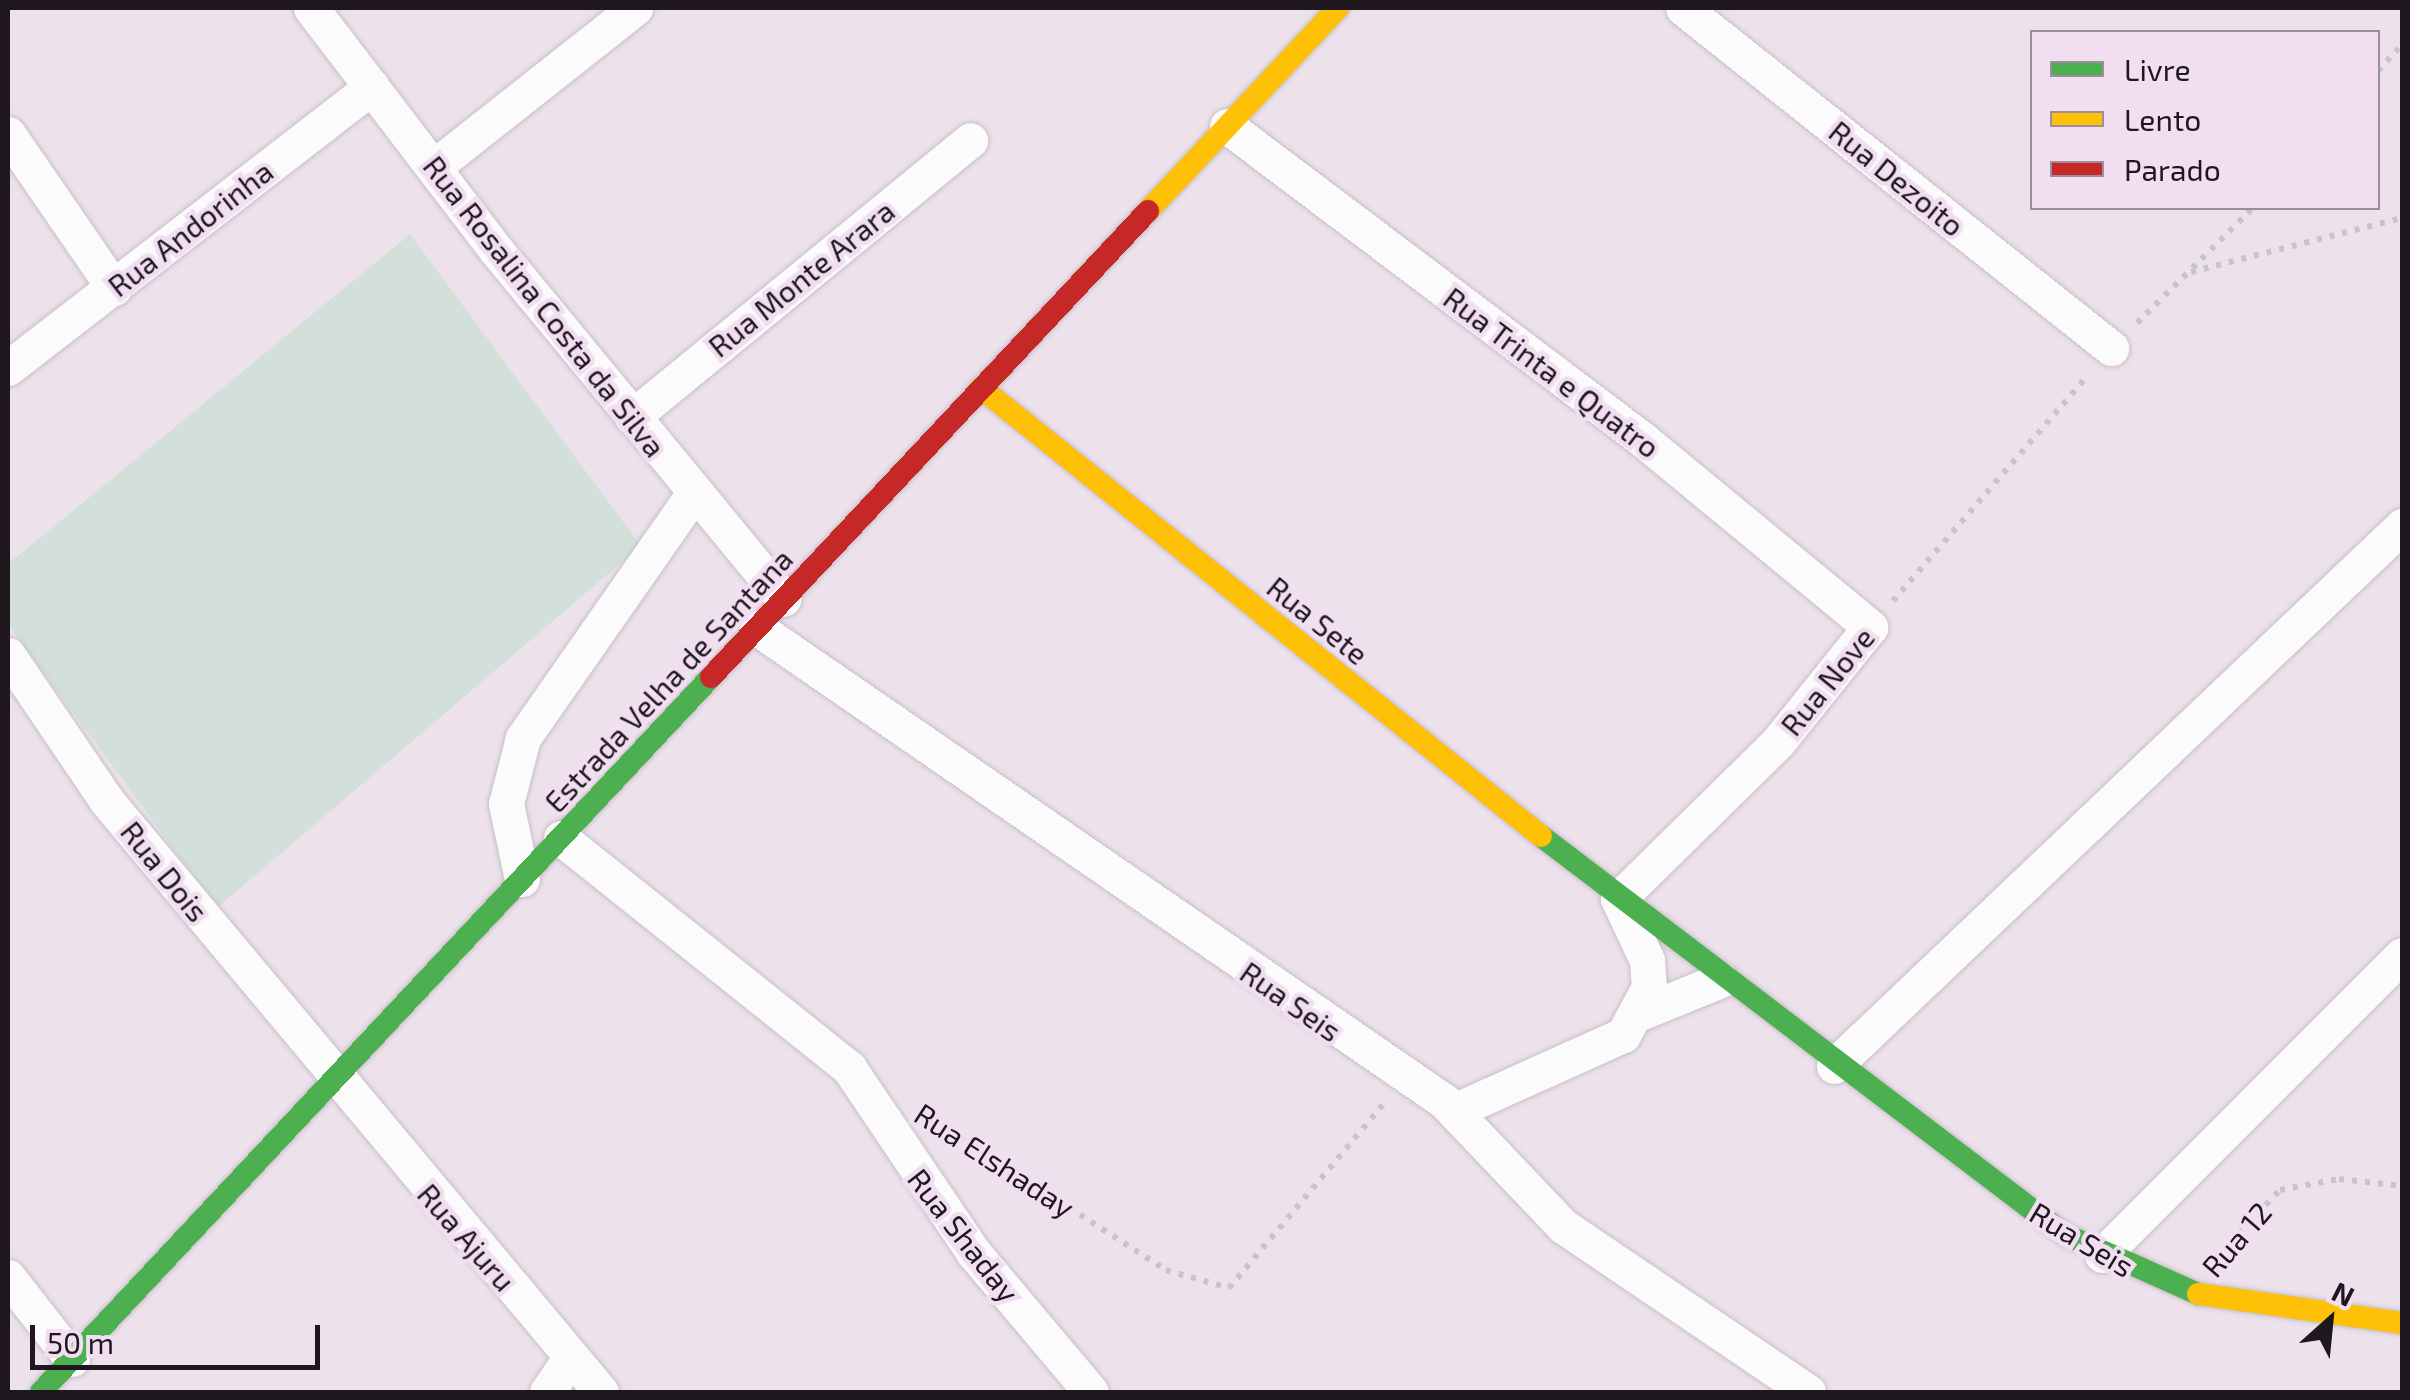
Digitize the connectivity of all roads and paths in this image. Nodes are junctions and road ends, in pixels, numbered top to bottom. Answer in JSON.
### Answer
{"nodes":[{"id":1,"x":311,"y":8,"type":"edge"},
{"id":2,"x":635,"y":8,"type":"edge"},
{"id":3,"x":1682,"y":8,"type":"edge"},
{"id":4,"x":1332,"y":10,"type":"edge"},
{"id":5,"x":2402,"y":44,"type":"edge"},
{"id":6,"x":2380,"y":69,"type":"edge"},
{"id":7,"x":372,"y":87,"type":"junction"},
{"id":8,"x":1227,"y":126,"type":"junction"},
{"id":9,"x":8,"y":134,"type":"edge"},
{"id":10,"x":970,"y":140,"type":"dead end"},
{"id":11,"x":434,"y":166,"type":"junction"},
{"id":12,"x":2251,"y":210,"type":"edge"},
{"id":13,"x":2402,"y":218,"type":"edge"},
{"id":14,"x":2188,"y":272,"type":"junction"},
{"id":15,"x":114,"y":288,"type":"junction"},
{"id":16,"x":2110,"y":348,"type":"junction"},
{"id":17,"x":8,"y":368,"type":"edge"},
{"id":18,"x":982,"y":388,"type":"junction"},
{"id":19,"x":632,"y":417,"type":"junction"},
{"id":20,"x":694,"y":493,"type":"junction"},
{"id":21,"x":2402,"y":526,"type":"edge"},
{"id":22,"x":784,"y":599,"type":"junction"},
{"id":23,"x":1870,"y":627,"type":"junction"},
{"id":24,"x":757,"y":628,"type":"junction"},
{"id":25,"x":8,"y":655,"type":"edge"},
{"id":26,"x":561,"y":838,"type":"junction"},
{"id":27,"x":522,"y":879,"type":"junction"},
{"id":28,"x":1618,"y":898,"type":"junction"},
{"id":29,"x":2402,"y":956,"type":"edge"},
{"id":30,"x":1721,"y":980,"type":"junction"},
{"id":31,"x":1640,"y":1013,"type":"junction"},
{"id":32,"x":1834,"y":1066,"type":"junction"},
{"id":33,"x":335,"y":1078,"type":"junction"},
{"id":34,"x":1402,"y":1078,"type":"junction"},
{"id":35,"x":915,"y":1109,"type":"dead end"},
{"id":36,"x":1456,"y":1110,"type":"junction"},
{"id":37,"x":2402,"y":1186,"type":"edge"},
{"id":38,"x":2102,"y":1256,"type":"junction"},
{"id":39,"x":8,"y":1277,"type":"edge"},
{"id":40,"x":2190,"y":1293,"type":"junction"},
{"id":41,"x":2402,"y":1323,"type":"edge"},
{"id":42,"x":571,"y":1357,"type":"junction"},
{"id":43,"x":72,"y":1359,"type":"junction"},
{"id":44,"x":41,"y":1392,"type":"edge"},
{"id":45,"x":548,"y":1392,"type":"edge"},
{"id":46,"x":601,"y":1392,"type":"edge"},
{"id":47,"x":1091,"y":1392,"type":"edge"},
{"id":48,"x":1808,"y":1392,"type":"edge"}],
"edges":[{"from":1,"to":7,"type":"street","name":"Rua Rosalina Costa da Silva"},
{"from":2,"to":11,"type":"street"},
{"from":3,"to":16,"type":"street","name":"Rua Dezoito"},
{"from":4,"to":8,"type":"street","name":"Estrada Velha de Santana"},
{"from":5,"to":6,"type":"path"},
{"from":7,"to":11,"type":"street","name":"Rua Rosalina Costa da Silva"},
{"from":7,"to":15,"type":"street","name":"Rua Andorinha"},
{"from":8,"to":18,"type":"street","name":"Estrada Velha de Santana"},
{"from":8,"to":23,"type":"street","name":"Rua Trinta e Quatro"},
{"from":9,"to":15,"type":"street"},
{"from":10,"to":19,"type":"street","name":"Rua Monte Arara"},
{"from":11,"to":19,"type":"street","name":"Rua Rosalina Costa da Silva"},
{"from":12,"to":14,"type":"path","name":"Rua Nove"},
{"from":13,"to":14,"type":"path"},
{"from":14,"to":16,"type":"path","name":"Rua Nove"},
{"from":15,"to":17,"type":"street","name":"Rua Andorinha"},
{"from":16,"to":23,"type":"path","name":"Rua Nove"},
{"from":18,"to":22,"type":"street","name":"Estrada Velha de Santana"},
{"from":18,"to":28,"type":"street","name":"Rua Sete"},
{"from":19,"to":20,"type":"street","name":"Rua Rosalina Costa da Silva"},
{"from":20,"to":22,"type":"street","name":"Rua Rosalina Costa da Silva"},
{"from":20,"to":27,"type":"street"},
{"from":21,"to":32,"type":"street"},
{"from":22,"to":24,"type":"street","name":"Estrada Velha de Santana"},
{"from":23,"to":28,"type":"street","name":"Rua Nove"},
{"from":24,"to":26,"type":"street","name":"Estrada Velha de Santana"},
{"from":24,"to":34,"type":"street","name":"Rua Seis"},
{"from":25,"to":33,"type":"street","name":"Rua Dois"},
{"from":26,"to":27,"type":"street","name":"Estrada Velha de Santana"},
{"from":26,"to":47,"type":"street","name":"Rua Shaday"},
{"from":27,"to":33,"type":"street","name":"Estrada Velha de Santana"},
{"from":28,"to":30,"type":"street","name":"Rua Seis"},
{"from":28,"to":31,"type":"street"},
{"from":29,"to":38,"type":"street"},
{"from":30,"to":31,"type":"street"},
{"from":30,"to":32,"type":"street","name":"Rua Seis"},
{"from":31,"to":36,"type":"street"},
{"from":32,"to":38,"type":"street","name":"Rua Seis"},
{"from":33,"to":42,"type":"street","name":"Rua Ajuru"},
{"from":33,"to":43,"type":"street","name":"Estrada Velha de Santana"},
{"from":34,"to":35,"type":"path","name":"Rua Elshaday"},
{"from":34,"to":36,"type":"street","name":"Rua Seis"},
{"from":36,"to":48,"type":"street","name":"Rua Seis"},
{"from":37,"to":40,"type":"path","name":"Rua 12"},
{"from":38,"to":40,"type":"street","name":"Rua Seis"},
{"from":39,"to":43,"type":"street"},
{"from":40,"to":41,"type":"street","name":"Rua Seis"},
{"from":42,"to":45,"type":"street"},
{"from":42,"to":46,"type":"street","name":"Rua Ajuru"},
{"from":43,"to":44,"type":"street","name":"Estrada Velha de Santana"}]}
